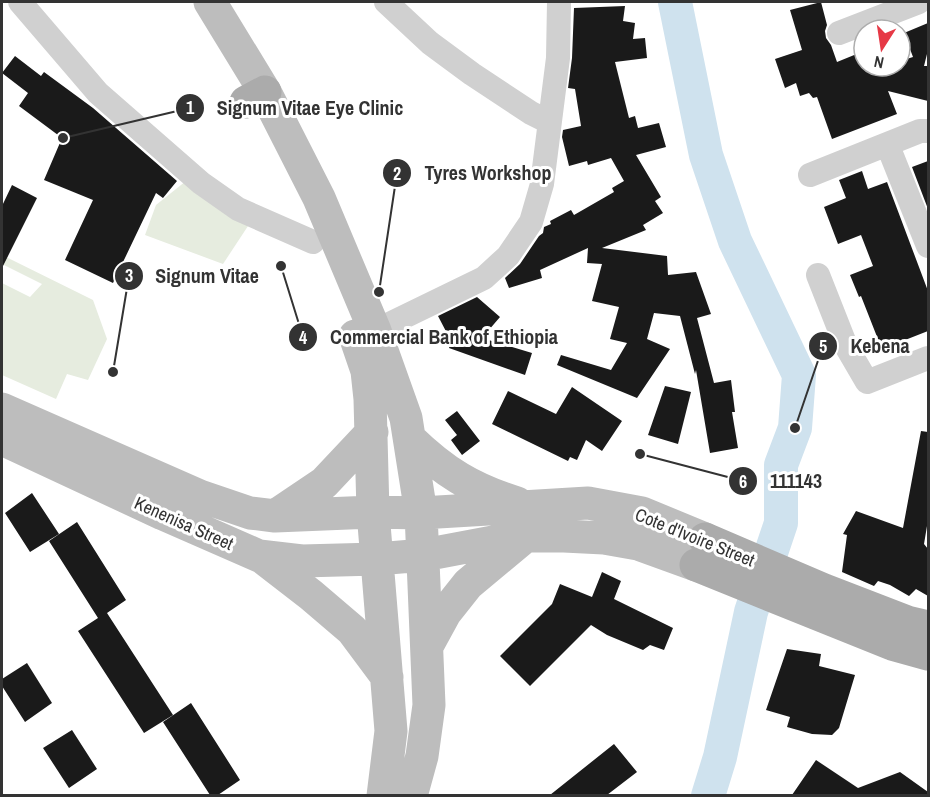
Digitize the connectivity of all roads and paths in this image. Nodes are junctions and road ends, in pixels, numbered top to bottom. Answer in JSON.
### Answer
{"nodes":[{"id":1,"x":20,"y":2,"type":"edge"},
{"id":2,"x":190,"y":2,"type":"edge"},
{"id":3,"x":210,"y":2,"type":"edge"},
{"id":4,"x":386,"y":2,"type":"edge"},
{"id":5,"x":559,"y":2,"type":"edge"},
{"id":6,"x":919,"y":2,"type":"edge"},
{"id":7,"x":839,"y":33,"type":"dead end"},
{"id":8,"x":255,"y":97,"type":"junction"},
{"id":9,"x":549,"y":122,"type":"junction"},
{"id":10,"x":928,"y":130,"type":"edge"},
{"id":11,"x":888,"y":146,"type":"junction"},
{"id":12,"x":810,"y":175,"type":"dead end"},
{"id":13,"x":313,"y":242,"type":"junction"},
{"id":14,"x":928,"y":246,"type":"edge"},
{"id":15,"x":818,"y":275,"type":"dead end"},
{"id":16,"x":375,"y":331,"type":"junction"},
{"id":17,"x":928,"y":358,"type":"edge"},
{"id":18,"x":2,"y":409,"type":"edge"},
{"id":19,"x":372,"y":432,"type":"junction"},
{"id":20,"x":2,"y":439,"type":"edge"},
{"id":21,"x":410,"y":439,"type":"junction"},
{"id":22,"x":373,"y":512,"type":"junction"},
{"id":23,"x":421,"y":513,"type":"junction"},
{"id":24,"x":275,"y":516,"type":"junction"},
{"id":25,"x":526,"y":521,"type":"junction"},
{"id":26,"x":424,"y":555,"type":"junction"},
{"id":27,"x":259,"y":556,"type":"junction"},
{"id":28,"x":377,"y":559,"type":"junction"},
{"id":29,"x":821,"y":603,"type":"junction"},
{"id":30,"x":928,"y":627,"type":"edge"},
{"id":31,"x":427,"y":646,"type":"junction"},
{"id":32,"x":928,"y":654,"type":"edge"},
{"id":33,"x":387,"y":677,"type":"junction"},
{"id":34,"x":384,"y":795,"type":"edge"},
{"id":35,"x":411,"y":795,"type":"edge"}],
"edges":[{"from":1,"to":13,"type":"street"},
{"from":2,"to":8,"type":"main road"},
{"from":3,"to":8,"type":"main road"},
{"from":4,"to":9,"type":"street"},
{"from":5,"to":9,"type":"street"},
{"from":6,"to":7,"type":"street"},
{"from":8,"to":13,"type":"main road"},
{"from":8,"to":16,"type":"main road"},
{"from":9,"to":16,"type":"street"},
{"from":10,"to":11,"type":"street"},
{"from":11,"to":12,"type":"street"},
{"from":11,"to":14,"type":"street"},
{"from":13,"to":19,"type":"main road"},
{"from":15,"to":17,"type":"street"},
{"from":16,"to":21,"type":"main road"},
{"from":18,"to":24,"type":"main road","name":"Kenenisa Street"},
{"from":19,"to":22,"type":"main road"},
{"from":19,"to":24,"type":"main road"},
{"from":20,"to":27,"type":"main road","name":"Kenenisa Street"},
{"from":21,"to":23,"type":"main road"},
{"from":21,"to":25,"type":"main road"},
{"from":22,"to":23,"type":"main road","name":"Kenenisa Street"},
{"from":22,"to":24,"type":"main road","name":"Kenenisa Street"},
{"from":22,"to":28,"type":"main road"},
{"from":23,"to":25,"type":"main road","name":"Cote d'Ivoire Street"},
{"from":23,"to":26,"type":"main road"},
{"from":25,"to":26,"type":"main road","name":"Cote d'Ivoire Street"},
{"from":25,"to":29,"type":"main road","name":"Cote d'Ivoire Street"},
{"from":25,"to":31,"type":"main road"},
{"from":26,"to":28,"type":"main road","name":"Kenenisa Street"},
{"from":26,"to":31,"type":"main road"},
{"from":27,"to":28,"type":"main road","name":"Kenenisa Street"},
{"from":27,"to":33,"type":"main road"},
{"from":28,"to":33,"type":"main road"},
{"from":29,"to":30,"type":"main road","name":"Cote d'Ivoire Street"},
{"from":29,"to":32,"type":"main road","name":"Cote d'Ivoire Street"},
{"from":31,"to":35,"type":"main road"},
{"from":33,"to":34,"type":"main road"}]}
